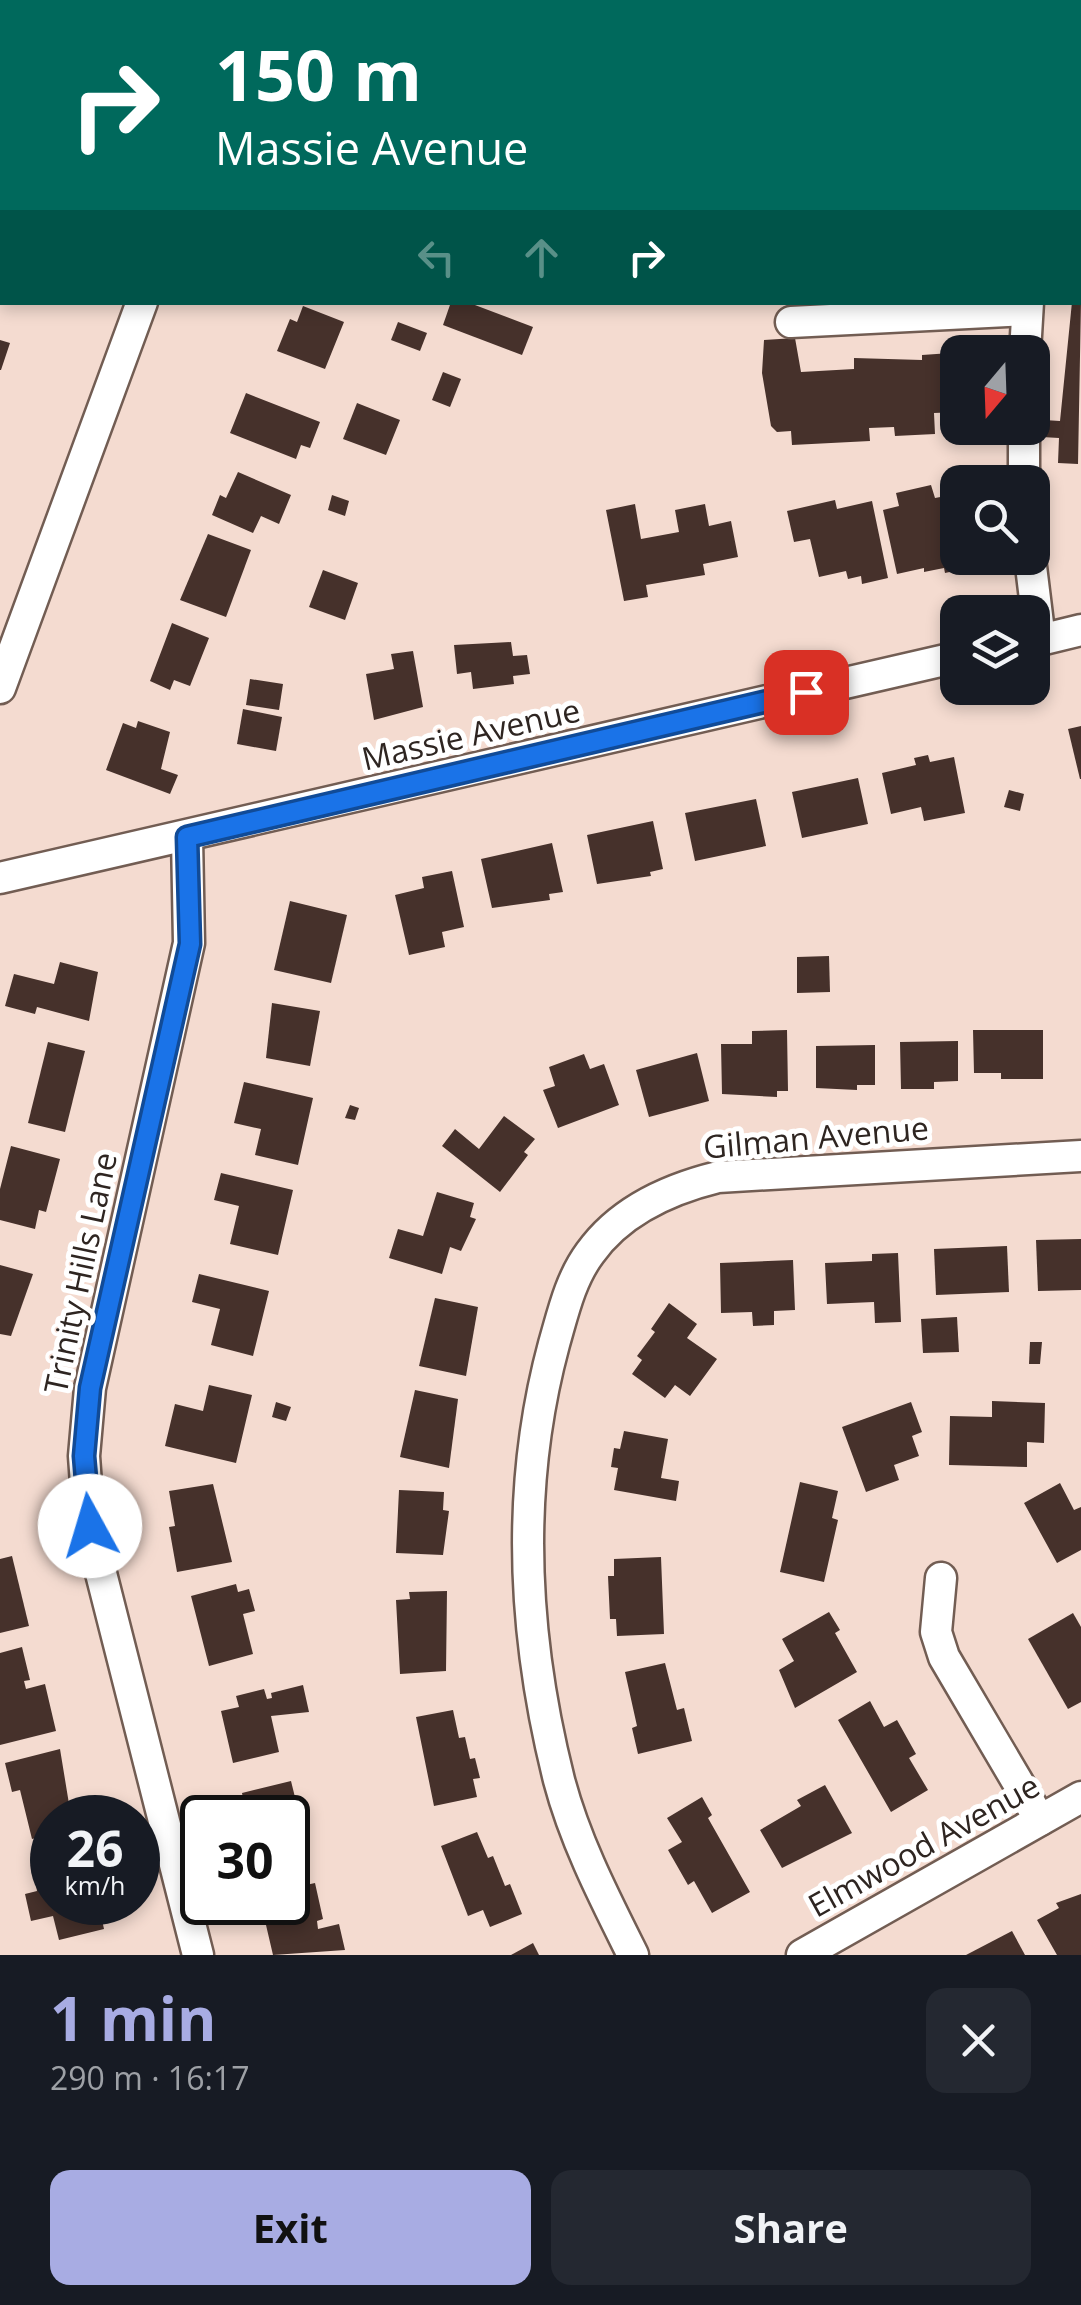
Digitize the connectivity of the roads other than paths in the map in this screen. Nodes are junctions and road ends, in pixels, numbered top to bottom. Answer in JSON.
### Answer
{"nodes":[{"id":1,"x":141,"y":305,"type":"edge"},
{"id":2,"x":1027,"y":306,"type":"edge"},
{"id":3,"x":865,"y":310,"type":"edge"},
{"id":4,"x":791,"y":322,"type":"dead end"},
{"id":5,"x":1026,"y":335,"type":"edge"},
{"id":6,"x":1081,"y":630,"type":"edge"},
{"id":7,"x":1050,"y":638,"type":"edge"},
{"id":8,"x":940,"y":661,"type":"edge"},
{"id":9,"x":0,"y":688,"type":"edge"},
{"id":10,"x":187,"y":837,"type":"junction"},
{"id":11,"x":0,"y":878,"type":"edge"},
{"id":12,"x":1081,"y":1156,"type":"edge"},
{"id":13,"x":941,"y":1578,"type":"dead end"},
{"id":14,"x":1081,"y":1797,"type":"edge"},
{"id":15,"x":1040,"y":1820,"type":"junction"},
{"id":16,"x":198,"y":1955,"type":"edge"},
{"id":17,"x":633,"y":1955,"type":"edge"},
{"id":18,"x":802,"y":1955,"type":"edge"}],
"edges":[{"from":1,"to":9,"type":"street"},
{"from":2,"to":3,"type":"street"},
{"from":2,"to":5,"type":"street"},
{"from":3,"to":4,"type":"street"},
{"from":6,"to":7,"type":"street"},
{"from":8,"to":10,"type":"street","name":"Massie Avenue"},
{"from":10,"to":11,"type":"street","name":"Massie Avenue"},
{"from":10,"to":16,"type":"street","name":"Trinity Hills Lane"},
{"from":12,"to":17,"type":"street","name":"Gilman Avenue"},
{"from":13,"to":15,"type":"street"},
{"from":14,"to":15,"type":"street","name":"Elmwood Avenue"},
{"from":15,"to":18,"type":"street","name":"Elmwood Avenue"}]}
